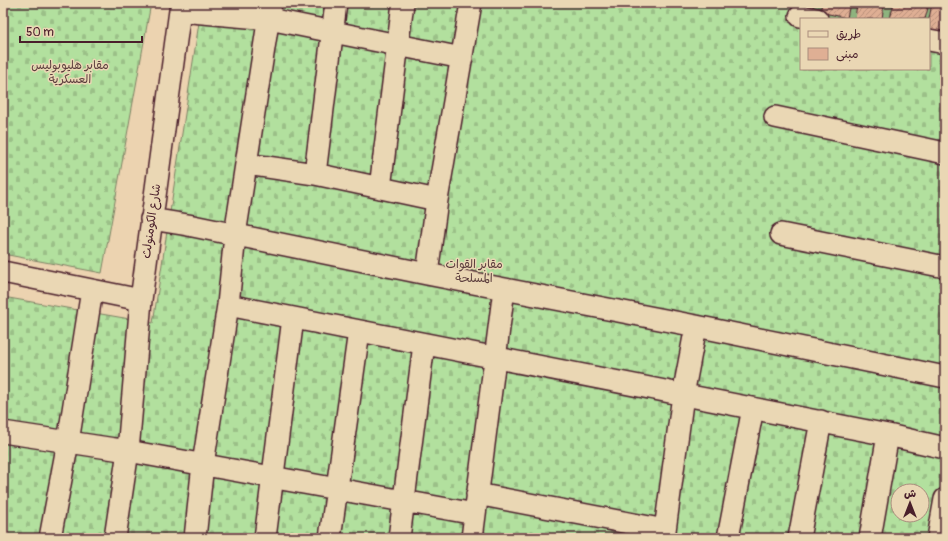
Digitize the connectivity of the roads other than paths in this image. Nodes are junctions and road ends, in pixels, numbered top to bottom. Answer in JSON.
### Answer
{"nodes":[{"id":1,"x":336,"y":3,"type":"edge"},
{"id":2,"x":403,"y":3,"type":"edge"},
{"id":3,"x":471,"y":3,"type":"edge"},
{"id":4,"x":180,"y":7,"type":"edge"},
{"id":5,"x":270,"y":11,"type":"edge"},
{"id":6,"x":332,"y":32,"type":"junction"},
{"id":7,"x":930,"y":40,"type":"edge"},
{"id":8,"x":945,"y":43,"type":"edge"},
{"id":9,"x":397,"y":45,"type":"junction"},
{"id":10,"x":462,"y":58,"type":"junction"},
{"id":11,"x":776,"y":117,"type":"dead end"},
{"id":12,"x":945,"y":153,"type":"edge"},
{"id":13,"x":246,"y":164,"type":"junction"},
{"id":14,"x":314,"y":174,"type":"junction"},
{"id":15,"x":380,"y":188,"type":"junction"},
{"id":16,"x":437,"y":200,"type":"junction"},
{"id":17,"x":151,"y":219,"type":"junction"},
{"id":18,"x":781,"y":234,"type":"dead end"},
{"id":19,"x":235,"y":235,"type":"junction"},
{"id":20,"x":945,"y":266,"type":"edge"},
{"id":21,"x":3,"y":272,"type":"edge"},
{"id":22,"x":427,"y":274,"type":"junction"},
{"id":23,"x":504,"y":289,"type":"junction"},
{"id":24,"x":92,"y":290,"type":"junction"},
{"id":25,"x":141,"y":300,"type":"junction"},
{"id":26,"x":228,"y":305,"type":"junction"},
{"id":27,"x":293,"y":318,"type":"junction"},
{"id":28,"x":696,"y":326,"type":"junction"},
{"id":29,"x":359,"y":331,"type":"junction"},
{"id":30,"x":424,"y":344,"type":"junction"},
{"id":31,"x":495,"y":357,"type":"junction"},
{"id":32,"x":945,"y":377,"type":"edge"},
{"id":33,"x":683,"y":395,"type":"junction"},
{"id":34,"x":753,"y":408,"type":"junction"},
{"id":35,"x":820,"y":421,"type":"junction"},
{"id":36,"x":3,"y":432,"type":"edge"},
{"id":37,"x":888,"y":435,"type":"junction"},
{"id":38,"x":68,"y":442,"type":"junction"},
{"id":39,"x":945,"y":448,"type":"edge"},
{"id":40,"x":128,"y":451,"type":"junction"},
{"id":41,"x":203,"y":464,"type":"junction"},
{"id":42,"x":273,"y":477,"type":"junction"},
{"id":43,"x":337,"y":489,"type":"junction"},
{"id":44,"x":945,"y":499,"type":"edge"},
{"id":45,"x":403,"y":501,"type":"junction"},
{"id":46,"x":476,"y":504,"type":"junction"},
{"id":47,"x":664,"y":534,"type":"edge"},
{"id":48,"x":50,"y":538,"type":"edge"},
{"id":49,"x":115,"y":538,"type":"edge"},
{"id":50,"x":195,"y":538,"type":"edge"},
{"id":51,"x":265,"y":538,"type":"edge"},
{"id":52,"x":330,"y":538,"type":"edge"},
{"id":53,"x":399,"y":538,"type":"edge"},
{"id":54,"x":472,"y":538,"type":"edge"},
{"id":55,"x":728,"y":538,"type":"edge"},
{"id":56,"x":799,"y":538,"type":"edge"},
{"id":57,"x":870,"y":538,"type":"edge"},
{"id":58,"x":938,"y":538,"type":"edge"}],
"edges":[{"from":1,"to":6,"type":"street"},
{"from":2,"to":9,"type":"street"},
{"from":3,"to":10,"type":"street"},
{"from":4,"to":5,"type":"street"},
{"from":4,"to":17,"type":"street","name":"شارع الكومنولث"},
{"from":5,"to":6,"type":"street"},
{"from":5,"to":13,"type":"street"},
{"from":6,"to":9,"type":"street"},
{"from":6,"to":14,"type":"street"},
{"from":7,"to":8,"type":"street"},
{"from":9,"to":10,"type":"street"},
{"from":9,"to":15,"type":"street"},
{"from":10,"to":16,"type":"street"},
{"from":11,"to":12,"type":"street"},
{"from":13,"to":14,"type":"street"},
{"from":13,"to":19,"type":"street"},
{"from":14,"to":15,"type":"street"},
{"from":15,"to":16,"type":"street"},
{"from":16,"to":22,"type":"street"},
{"from":17,"to":19,"type":"street"},
{"from":17,"to":25,"type":"street","name":"شارع الكومنولث"},
{"from":18,"to":20,"type":"street"},
{"from":19,"to":22,"type":"street"},
{"from":19,"to":26,"type":"street"},
{"from":21,"to":24,"type":"street"},
{"from":22,"to":23,"type":"street"},
{"from":23,"to":28,"type":"street"},
{"from":23,"to":31,"type":"street"},
{"from":24,"to":25,"type":"street"},
{"from":24,"to":38,"type":"street"},
{"from":25,"to":40,"type":"street","name":"شارع الكومنولث"},
{"from":26,"to":27,"type":"street"},
{"from":26,"to":41,"type":"street"},
{"from":27,"to":29,"type":"street"},
{"from":27,"to":42,"type":"street"},
{"from":28,"to":32,"type":"street"},
{"from":28,"to":33,"type":"street"},
{"from":29,"to":30,"type":"street"},
{"from":29,"to":43,"type":"street"},
{"from":30,"to":31,"type":"street"},
{"from":30,"to":45,"type":"street"},
{"from":31,"to":33,"type":"street"},
{"from":31,"to":46,"type":"street"},
{"from":33,"to":34,"type":"street"},
{"from":33,"to":47,"type":"street"},
{"from":34,"to":35,"type":"street"},
{"from":34,"to":55,"type":"street"},
{"from":35,"to":37,"type":"street"},
{"from":35,"to":56,"type":"street"},
{"from":36,"to":38,"type":"street"},
{"from":37,"to":39,"type":"street"},
{"from":37,"to":57,"type":"street"},
{"from":38,"to":40,"type":"street"},
{"from":38,"to":48,"type":"street"},
{"from":40,"to":41,"type":"street"},
{"from":40,"to":49,"type":"street","name":"شارع الكومنولث"},
{"from":41,"to":42,"type":"street"},
{"from":41,"to":50,"type":"street"},
{"from":42,"to":43,"type":"street"},
{"from":42,"to":51,"type":"street"},
{"from":43,"to":45,"type":"street"},
{"from":43,"to":52,"type":"street"},
{"from":44,"to":58,"type":"street"},
{"from":45,"to":46,"type":"street"},
{"from":45,"to":53,"type":"street"},
{"from":46,"to":47,"type":"street"},
{"from":46,"to":54,"type":"street"}]}
